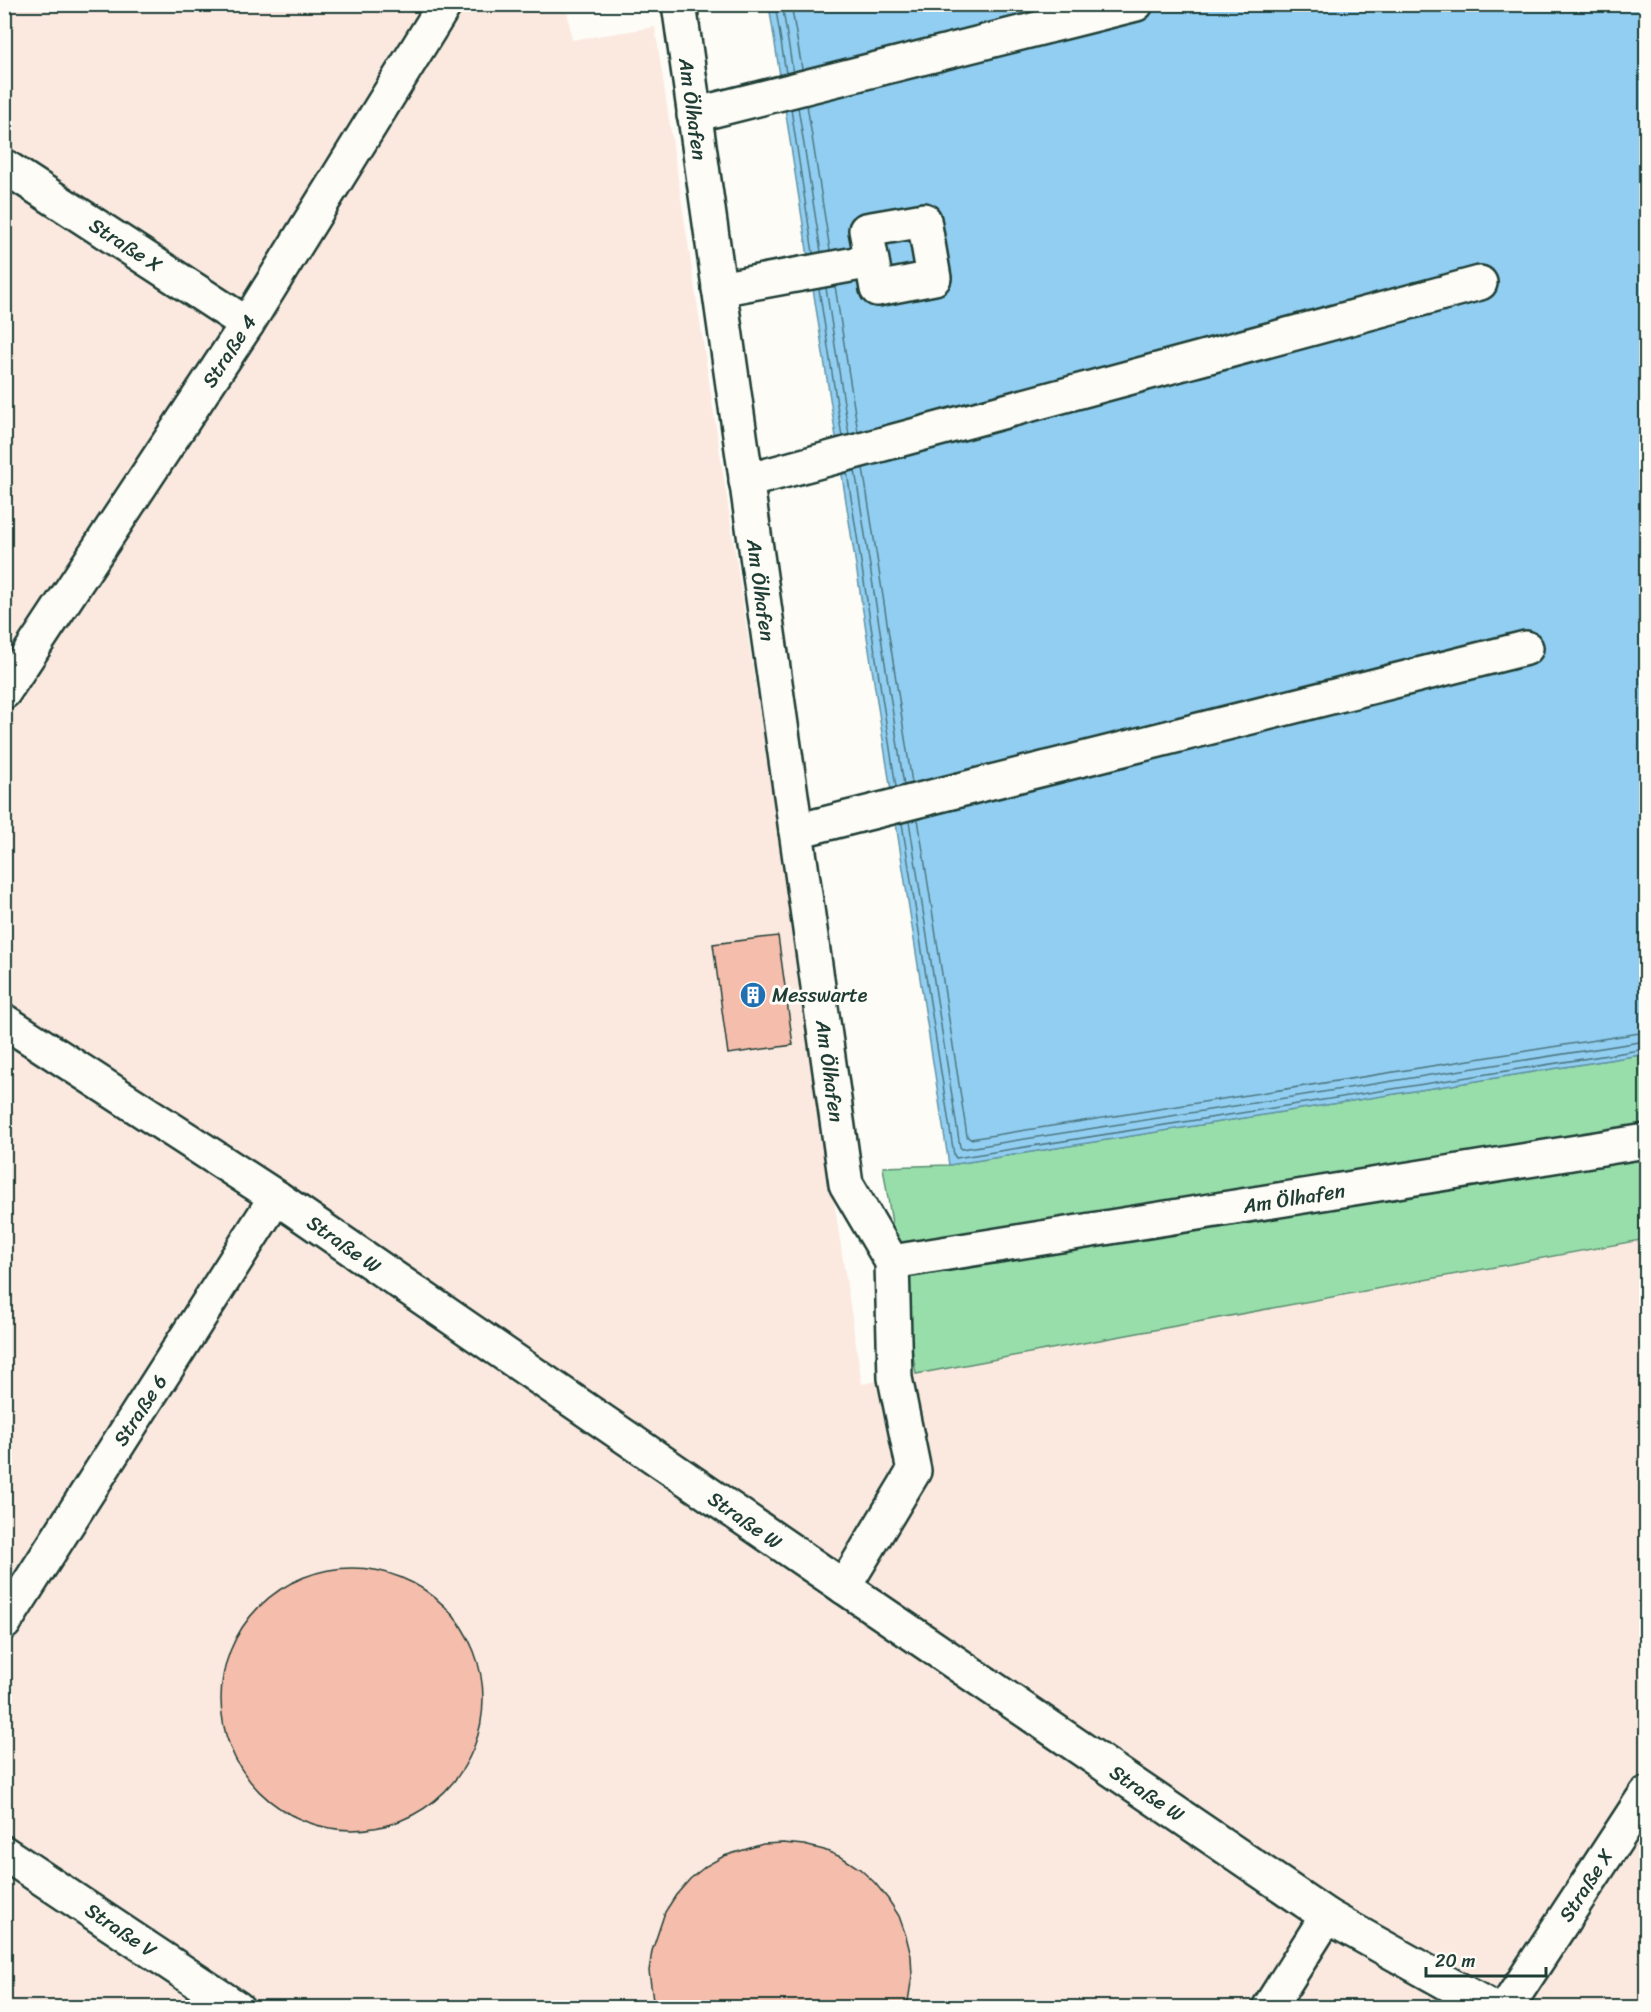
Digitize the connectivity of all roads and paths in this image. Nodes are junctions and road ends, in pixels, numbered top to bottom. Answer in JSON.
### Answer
{"nodes":[{"id":1,"x":445,"y":4,"type":"edge"},
{"id":2,"x":679,"y":4,"type":"edge"},
{"id":3,"x":1136,"y":4,"type":"edge"},
{"id":4,"x":694,"y":115,"type":"junction"},
{"id":5,"x":4,"y":166,"type":"edge"},
{"id":6,"x":872,"y":261,"type":"dead end"},
{"id":7,"x":1480,"y":283,"type":"dead end"},
{"id":8,"x":719,"y":289,"type":"junction"},
{"id":9,"x":247,"y":324,"type":"junction"},
{"id":10,"x":746,"y":481,"type":"junction"},
{"id":11,"x":1526,"y":648,"type":"dead end"},
{"id":12,"x":4,"y":692,"type":"edge"},
{"id":13,"x":796,"y":831,"type":"junction"},
{"id":14,"x":4,"y":1021,"type":"edge"},
{"id":15,"x":1647,"y":1141,"type":"edge"},
{"id":16,"x":276,"y":1197,"type":"junction"},
{"id":17,"x":892,"y":1262,"type":"junction"},
{"id":18,"x":843,"y":1587,"type":"junction"},
{"id":19,"x":4,"y":1623,"type":"edge"},
{"id":20,"x":1647,"y":1794,"type":"edge"},
{"id":21,"x":4,"y":1853,"type":"edge"},
{"id":22,"x":1327,"y":1916,"type":"junction"},
{"id":23,"x":237,"y":2007,"type":"edge"},
{"id":24,"x":1269,"y":2007,"type":"edge"},
{"id":25,"x":1492,"y":2007,"type":"edge"},
{"id":26,"x":1506,"y":2007,"type":"edge"}],
"edges":[{"from":1,"to":9,"type":"lane","name":"Straße 4"},
{"from":2,"to":4,"type":"lane","name":"Am Ölhafen"},
{"from":3,"to":4,"type":"lane"},
{"from":4,"to":8,"type":"lane","name":"Am Ölhafen"},
{"from":5,"to":9,"type":"lane","name":"Straße X"},
{"from":6,"to":8,"type":"lane"},
{"from":7,"to":10,"type":"lane"},
{"from":8,"to":10,"type":"lane","name":"Am Ölhafen"},
{"from":9,"to":12,"type":"lane","name":"Straße 4"},
{"from":10,"to":13,"type":"lane","name":"Am Ölhafen"},
{"from":11,"to":13,"type":"lane"},
{"from":13,"to":17,"type":"lane","name":"Am Ölhafen"},
{"from":14,"to":16,"type":"lane","name":"Straße W"},
{"from":15,"to":17,"type":"lane","name":"Am Ölhafen"},
{"from":16,"to":18,"type":"lane","name":"Straße W"},
{"from":16,"to":19,"type":"lane","name":"Straße 6"},
{"from":17,"to":18,"type":"lane"},
{"from":18,"to":22,"type":"lane","name":"Straße W"},
{"from":20,"to":26,"type":"lane","name":"Straße X"},
{"from":21,"to":23,"type":"lane","name":"Straße V"},
{"from":22,"to":24,"type":"lane"},
{"from":22,"to":25,"type":"lane","name":"Straße W"}]}
